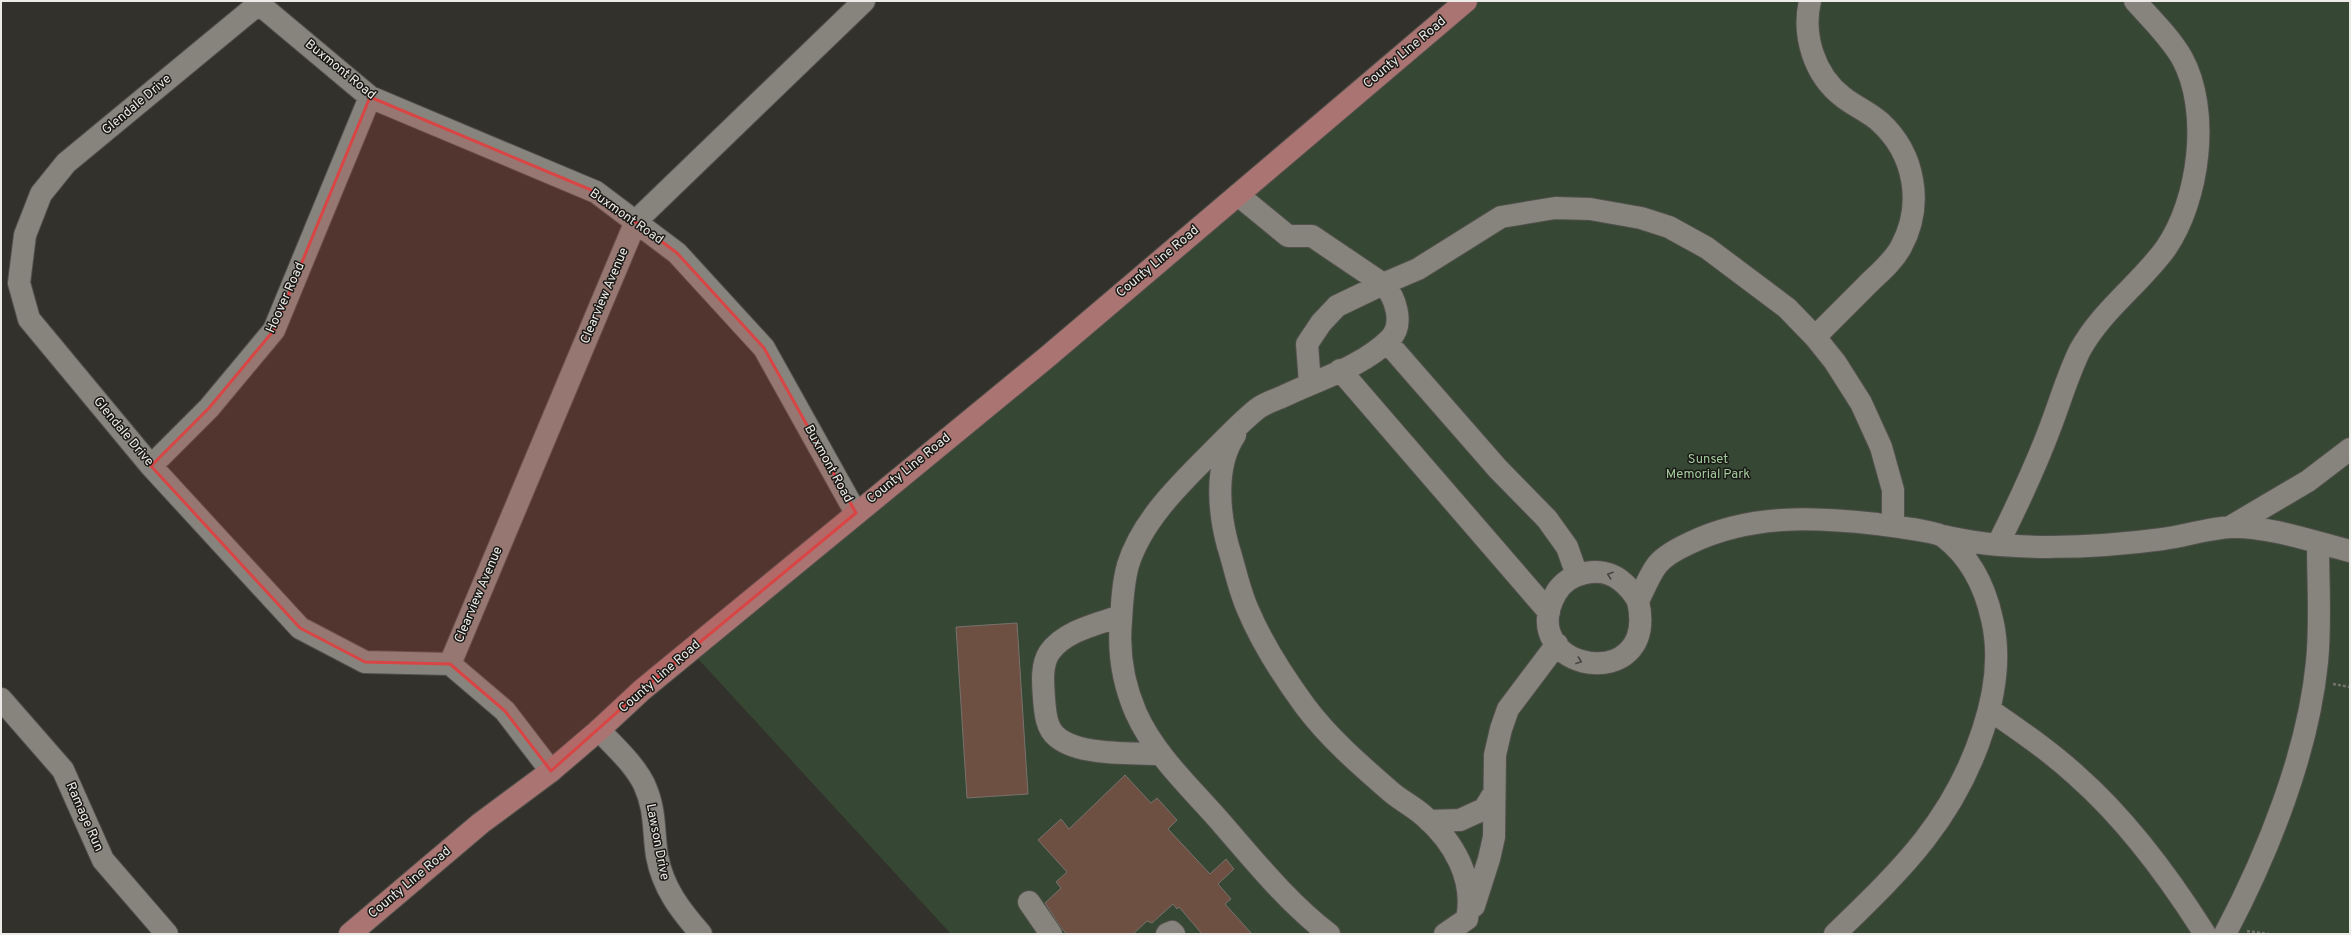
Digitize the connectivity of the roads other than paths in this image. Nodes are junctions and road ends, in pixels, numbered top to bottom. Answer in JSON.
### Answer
{"nodes":[{"id":1,"x":864,"y":1,"type":"edge"},
{"id":2,"x":1466,"y":1,"type":"edge"},
{"id":3,"x":1810,"y":1,"type":"edge"},
{"id":4,"x":2135,"y":1,"type":"edge"},
{"id":5,"x":261,"y":2,"type":"edge"},
{"id":6,"x":370,"y":97,"type":"junction"},
{"id":7,"x":1238,"y":195,"type":"junction"},
{"id":8,"x":636,"y":221,"type":"junction"},
{"id":9,"x":1383,"y":284,"type":"junction"},
{"id":10,"x":1815,"y":337,"type":"junction"},
{"id":11,"x":1387,"y":342,"type":"junction"},
{"id":12,"x":1340,"y":370,"type":"junction"},
{"id":13,"x":1310,"y":383,"type":"junction"},
{"id":14,"x":1248,"y":418,"type":"junction"},
{"id":15,"x":2350,"y":449,"type":"edge"},
{"id":16,"x":151,"y":466,"type":"junction"},
{"id":17,"x":856,"y":513,"type":"junction"},
{"id":18,"x":1893,"y":526,"type":"junction"},
{"id":19,"x":2230,"y":527,"type":"junction"},
{"id":20,"x":1943,"y":536,"type":"junction"},
{"id":21,"x":2318,"y":543,"type":"junction"},
{"id":22,"x":1998,"y":544,"type":"junction"},
{"id":23,"x":2350,"y":551,"type":"edge"},
{"id":24,"x":1577,"y":575,"type":"junction"},
{"id":25,"x":1638,"y":601,"type":"junction"},
{"id":26,"x":1549,"y":612,"type":"junction"},
{"id":27,"x":1121,"y":616,"type":"junction"},
{"id":28,"x":1557,"y":644,"type":"junction"},
{"id":29,"x":450,"y":664,"type":"junction"},
{"id":30,"x":1,"y":699,"type":"edge"},
{"id":31,"x":1990,"y":710,"type":"junction"},
{"id":32,"x":600,"y":730,"type":"junction"},
{"id":33,"x":1161,"y":754,"type":"junction"},
{"id":34,"x":551,"y":770,"type":"junction"},
{"id":35,"x":1494,"y":793,"type":"junction"},
{"id":36,"x":1429,"y":821,"type":"junction"},
{"id":37,"x":1030,"y":902,"type":"dead end"},
{"id":38,"x":1465,"y":929,"type":"edge"},
{"id":39,"x":167,"y":934,"type":"edge"},
{"id":40,"x":351,"y":934,"type":"edge"},
{"id":41,"x":701,"y":934,"type":"edge"},
{"id":42,"x":1051,"y":934,"type":"edge"},
{"id":43,"x":1167,"y":934,"type":"edge"},
{"id":44,"x":1174,"y":934,"type":"edge"},
{"id":45,"x":1329,"y":934,"type":"edge"},
{"id":46,"x":1444,"y":934,"type":"edge"},
{"id":47,"x":1835,"y":934,"type":"edge"},
{"id":48,"x":2205,"y":934,"type":"edge"},
{"id":49,"x":2225,"y":934,"type":"edge"}],
"edges":[{"from":1,"to":8,"type":"street","name":"Clearview Avenue"},
{"from":2,"to":7,"type":"main road","name":"County Line Road"},
{"from":3,"to":10,"type":"street"},
{"from":4,"to":22,"type":"street"},
{"from":5,"to":6,"type":"street","name":"Buxmont Road"},
{"from":5,"to":16,"type":"street","name":"Glendale Drive"},
{"from":6,"to":8,"type":"street","name":"Buxmont Road"},
{"from":6,"to":16,"type":"street","name":"Hoover Road"},
{"from":7,"to":9,"type":"street"},
{"from":7,"to":17,"type":"main road","name":"County Line Road"},
{"from":8,"to":17,"type":"street","name":"Buxmont Road"},
{"from":8,"to":29,"type":"street","name":"Clearview Avenue"},
{"from":9,"to":10,"type":"street"},
{"from":9,"to":11,"type":"street"},
{"from":9,"to":13,"type":"street"},
{"from":10,"to":18,"type":"street"},
{"from":11,"to":12,"type":"street"},
{"from":11,"to":24,"type":"street"},
{"from":12,"to":13,"type":"street"},
{"from":12,"to":26,"type":"street"},
{"from":13,"to":14,"type":"street"},
{"from":14,"to":27,"type":"street"},
{"from":14,"to":36,"type":"street"},
{"from":15,"to":19,"type":"street"},
{"from":16,"to":29,"type":"street","name":"Glendale Drive"},
{"from":17,"to":32,"type":"main road","name":"County Line Road"},
{"from":18,"to":20,"type":"street"},
{"from":18,"to":25,"type":"street"},
{"from":19,"to":21,"type":"street"},
{"from":19,"to":22,"type":"street"},
{"from":20,"to":22,"type":"street"},
{"from":20,"to":31,"type":"street"},
{"from":21,"to":23,"type":"street"},
{"from":21,"to":49,"type":"street"},
{"from":25,"to":24,"type":"street","one_way":true},
{"from":24,"to":26,"type":"street"},
{"from":28,"to":25,"type":"street","one_way":true},
{"from":26,"to":28,"type":"street"},
{"from":27,"to":33,"type":"street"},
{"from":27,"to":33,"type":"street"},
{"from":28,"to":35,"type":"street"},
{"from":29,"to":34,"type":"street"},
{"from":30,"to":39,"type":"street","name":"Ramage Run"},
{"from":31,"to":47,"type":"street"},
{"from":31,"to":48,"type":"street"},
{"from":32,"to":34,"type":"main road","name":"County Line Road"},
{"from":32,"to":41,"type":"street","name":"Lawson Drive"},
{"from":33,"to":45,"type":"street"},
{"from":34,"to":40,"type":"main road","name":"County Line Road"},
{"from":35,"to":36,"type":"street"},
{"from":35,"to":38,"type":"street"},
{"from":36,"to":38,"type":"street"},
{"from":37,"to":42,"type":"street"},
{"from":38,"to":46,"type":"street"},
{"from":43,"to":44,"type":"street"}]}
